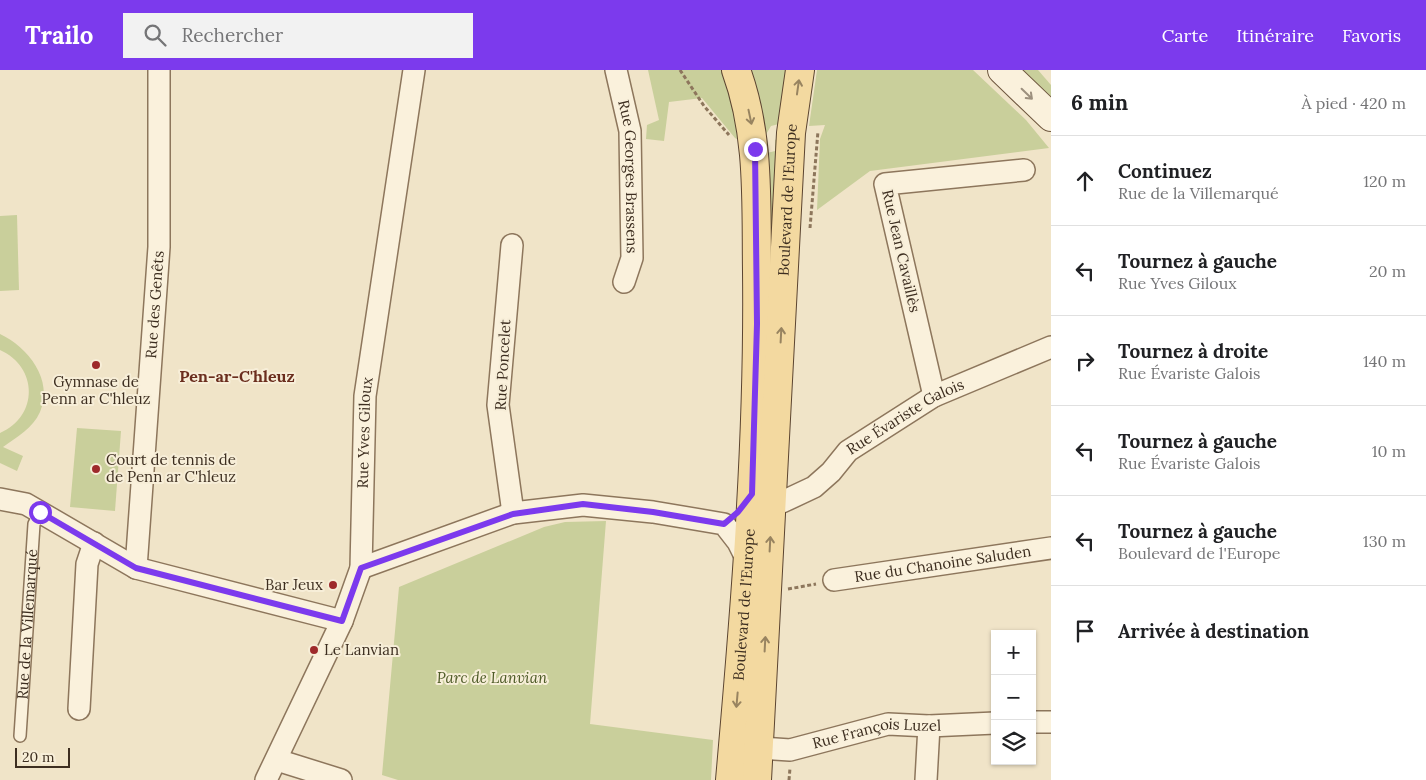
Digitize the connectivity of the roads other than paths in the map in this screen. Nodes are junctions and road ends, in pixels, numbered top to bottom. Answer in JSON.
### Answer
{"nodes":[{"id":1,"x":159,"y":70,"type":"edge"},
{"id":2,"x":414,"y":70,"type":"edge"},
{"id":3,"x":616,"y":70,"type":"edge"},
{"id":4,"x":736,"y":70,"type":"edge"},
{"id":5,"x":800,"y":70,"type":"edge"},
{"id":6,"x":1002,"y":70,"type":"edge"},
{"id":7,"x":1051,"y":118,"type":"edge"},
{"id":8,"x":1024,"y":170,"type":"dead end"},
{"id":9,"x":512,"y":245,"type":"dead end"},
{"id":10,"x":624,"y":282,"type":"dead end"},
{"id":11,"x":1051,"y":347,"type":"edge"},
{"id":12,"x":934,"y":396,"type":"junction"},
{"id":13,"x":772,"y":498,"type":"junction"},
{"id":14,"x":0,"y":499,"type":"edge"},
{"id":15,"x":40,"y":512,"type":"junction"},
{"id":16,"x":513,"y":514,"type":"junction"},
{"id":17,"x":724,"y":524,"type":"junction"},
{"id":18,"x":94,"y":544,"type":"junction"},
{"id":19,"x":1051,"y":548,"type":"edge"},
{"id":20,"x":749,"y":564,"type":"junction"},
{"id":21,"x":136,"y":568,"type":"junction"},
{"id":22,"x":361,"y":568,"type":"junction"},
{"id":23,"x":834,"y":580,"type":"road end"},
{"id":24,"x":342,"y":621,"type":"junction"},
{"id":25,"x":79,"y":709,"type":"dead end"},
{"id":26,"x":1036,"y":722,"type":"edge"},
{"id":27,"x":1051,"y":722,"type":"edge"},
{"id":28,"x":991,"y":723,"type":"edge"},
{"id":29,"x":929,"y":726,"type":"junction"},
{"id":30,"x":20,"y":736,"type":"dead end"},
{"id":31,"x":760,"y":748,"type":"junction"},
{"id":32,"x":276,"y":760,"type":"junction"},
{"id":33,"x":266,"y":780,"type":"edge"},
{"id":34,"x":340,"y":780,"type":"edge"},
{"id":35,"x":730,"y":780,"type":"edge"},
{"id":36,"x":757,"y":780,"type":"edge"},
{"id":37,"x":926,"y":780,"type":"edge"}],
"edges":[{"from":1,"to":21,"type":"street","name":"Rue des Genêts"},
{"from":2,"to":22,"type":"street","name":"Rue Yves Giloux"},
{"from":3,"to":10,"type":"street","name":"Rue Georges Brassens"},
{"from":4,"to":13,"type":"main road","name":"Boulevard de l'Europe","one_way":true},
{"from":13,"to":5,"type":"main road","name":"Boulevard de l'Europe","one_way":true},
{"from":6,"to":7,"type":"main road","one_way":true},
{"from":8,"to":12,"type":"street","name":"Rue Jean Cavaillès"},
{"from":9,"to":16,"type":"street","name":"Rue Poncelet"},
{"from":11,"to":12,"type":"street","name":"Rue Évariste Galois"},
{"from":12,"to":13,"type":"street","name":"Rue Évariste Galois"},
{"from":13,"to":17,"type":"street","name":"Rue Évariste Galois"},
{"from":13,"to":20,"type":"main road","name":"Boulevard de l'Europe"},
{"from":31,"to":13,"type":"main road","name":"Boulevard de l'Europe","one_way":true},
{"from":14,"to":15,"type":"street"},
{"from":15,"to":18,"type":"street"},
{"from":15,"to":30,"type":"lane","name":"Rue de la Villemarqué"},
{"from":16,"to":17,"type":"street"},
{"from":16,"to":22,"type":"street"},
{"from":17,"to":20,"type":"street"},
{"from":18,"to":21,"type":"street"},
{"from":18,"to":25,"type":"street"},
{"from":19,"to":23,"type":"street","name":"Rue du Chanoine Saluden"},
{"from":20,"to":35,"type":"main road","name":"Boulevard de l'Europe","one_way":true},
{"from":21,"to":24,"type":"street"},
{"from":22,"to":24,"type":"street","name":"Rue Yves Giloux"},
{"from":24,"to":32,"type":"street","name":"Rue Yves Giloux"},
{"from":26,"to":27,"type":"street"},
{"from":28,"to":29,"type":"street","name":"Rue François Luzel"},
{"from":29,"to":31,"type":"street","name":"Rue François Luzel"},
{"from":29,"to":37,"type":"street"},
{"from":31,"to":36,"type":"main road","name":"Boulevard de l'Europe"},
{"from":32,"to":33,"type":"street","name":"Rue Yves Giloux"},
{"from":32,"to":34,"type":"street"}]}
